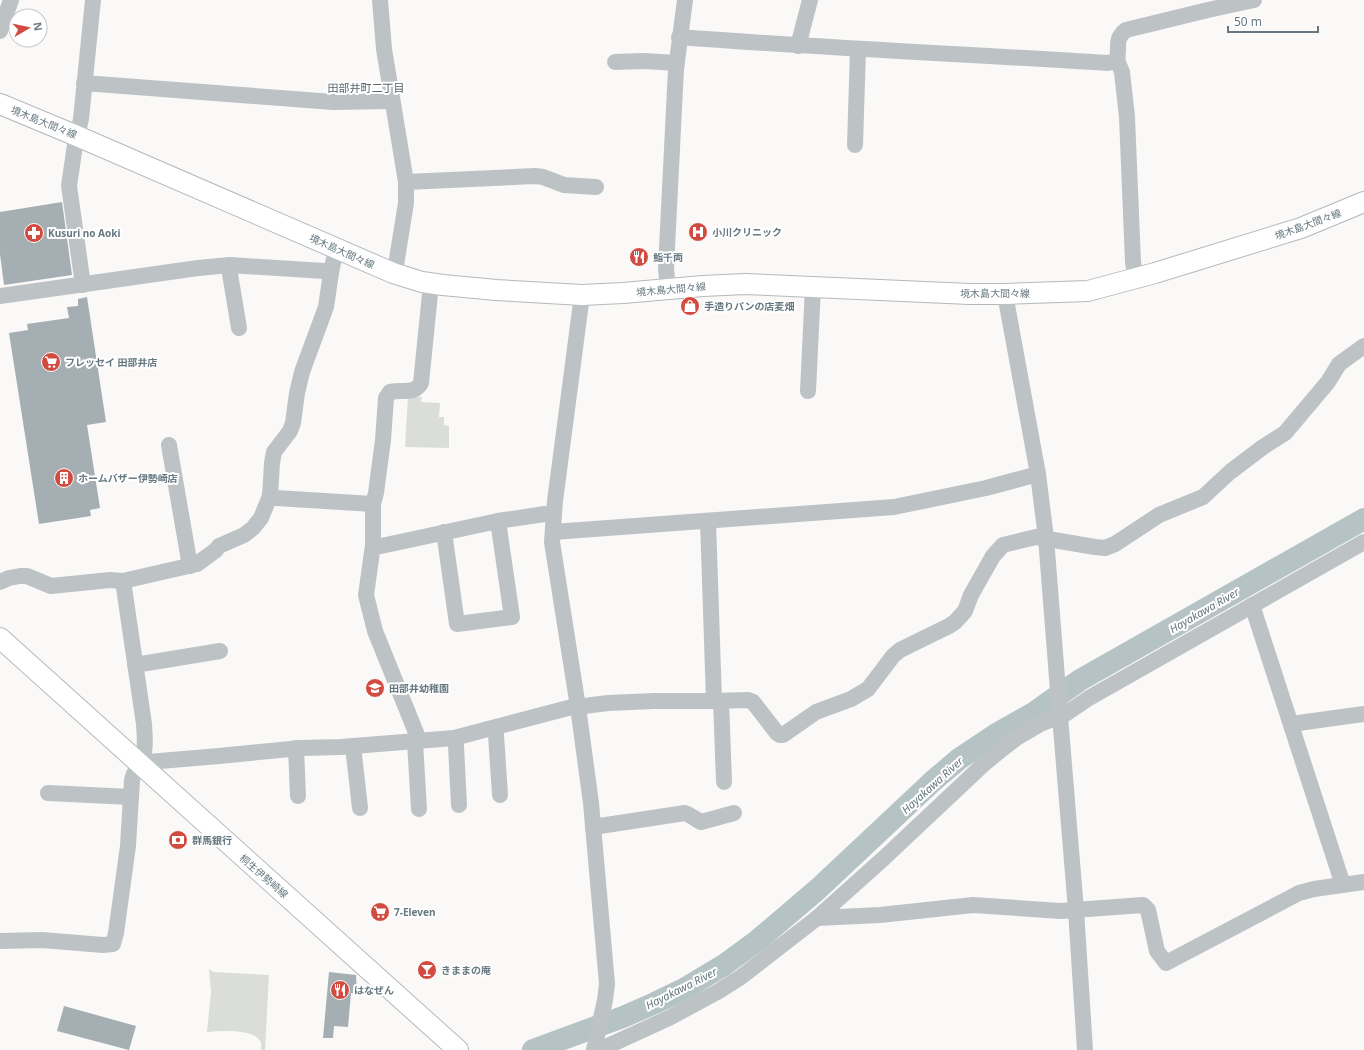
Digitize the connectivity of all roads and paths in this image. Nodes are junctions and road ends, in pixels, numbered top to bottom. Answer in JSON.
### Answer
{"nodes":[{"id":1,"x":11,"y":0,"type":"edge"},
{"id":2,"x":93,"y":0,"type":"edge"},
{"id":3,"x":380,"y":0,"type":"edge"},
{"id":4,"x":685,"y":0,"type":"edge"},
{"id":5,"x":810,"y":0,"type":"edge"},
{"id":6,"x":1254,"y":0,"type":"edge"},
{"id":7,"x":0,"y":31,"type":"edge"},
{"id":8,"x":679,"y":37,"type":"junction"},
{"id":9,"x":798,"y":46,"type":"junction"},
{"id":10,"x":858,"y":49,"type":"junction"},
{"id":11,"x":1117,"y":60,"type":"junction"},
{"id":12,"x":615,"y":62,"type":"dead end"},
{"id":13,"x":676,"y":63,"type":"junction"},
{"id":14,"x":84,"y":83,"type":"junction"},
{"id":15,"x":392,"y":101,"type":"junction"},
{"id":16,"x":0,"y":104,"type":"edge"},
{"id":17,"x":77,"y":136,"type":"junction"},
{"id":18,"x":856,"y":145,"type":"dead end"},
{"id":19,"x":406,"y":182,"type":"junction"},
{"id":20,"x":596,"y":187,"type":"dead end"},
{"id":21,"x":1364,"y":202,"type":"edge"},
{"id":22,"x":336,"y":248,"type":"junction"},
{"id":23,"x":230,"y":265,"type":"junction"},
{"id":24,"x":330,"y":273,"type":"junction"},
{"id":25,"x":393,"y":273,"type":"junction"},
{"id":26,"x":1136,"y":278,"type":"junction"},
{"id":27,"x":431,"y":284,"type":"junction"},
{"id":28,"x":84,"y":285,"type":"junction"},
{"id":29,"x":813,"y":287,"type":"junction"},
{"id":30,"x":668,"y":289,"type":"junction"},
{"id":31,"x":1005,"y":294,"type":"junction"},
{"id":32,"x":582,"y":295,"type":"junction"},
{"id":33,"x":0,"y":296,"type":"edge"},
{"id":34,"x":239,"y":328,"type":"dead end"},
{"id":35,"x":1364,"y":346,"type":"edge"},
{"id":36,"x":808,"y":391,"type":"dead end"},
{"id":37,"x":169,"y":445,"type":"dead end"},
{"id":38,"x":1038,"y":474,"type":"junction"},
{"id":39,"x":270,"y":496,"type":"junction"},
{"id":40,"x":374,"y":504,"type":"junction"},
{"id":41,"x":708,"y":521,"type":"junction"},
{"id":42,"x":498,"y":522,"type":"junction"},
{"id":43,"x":553,"y":524,"type":"junction"},
{"id":44,"x":444,"y":532,"type":"junction"},
{"id":45,"x":1046,"y":538,"type":"junction"},
{"id":46,"x":1364,"y":542,"type":"edge"},
{"id":47,"x":373,"y":546,"type":"junction"},
{"id":48,"x":190,"y":566,"type":"junction"},
{"id":49,"x":116,"y":580,"type":"junction"},
{"id":50,"x":0,"y":582,"type":"edge"},
{"id":51,"x":1252,"y":605,"type":"junction"},
{"id":52,"x":0,"y":638,"type":"edge"},
{"id":53,"x":220,"y":651,"type":"dead end"},
{"id":54,"x":135,"y":665,"type":"junction"},
{"id":55,"x":718,"y":701,"type":"junction"},
{"id":56,"x":578,"y":707,"type":"junction"},
{"id":57,"x":1060,"y":713,"type":"junction"},
{"id":58,"x":1364,"y":714,"type":"edge"},
{"id":59,"x":1291,"y":724,"type":"junction"},
{"id":60,"x":493,"y":728,"type":"junction"},
{"id":61,"x":454,"y":738,"type":"junction"},
{"id":62,"x":416,"y":742,"type":"junction"},
{"id":63,"x":353,"y":746,"type":"junction"},
{"id":64,"x":296,"y":748,"type":"junction"},
{"id":65,"x":141,"y":766,"type":"junction"},
{"id":66,"x":724,"y":782,"type":"dead end"},
{"id":67,"x":48,"y":793,"type":"dead end"},
{"id":68,"x":500,"y":795,"type":"dead end"},
{"id":69,"x":298,"y":796,"type":"dead end"},
{"id":70,"x":131,"y":797,"type":"junction"},
{"id":71,"x":459,"y":805,"type":"dead end"},
{"id":72,"x":360,"y":808,"type":"dead end"},
{"id":73,"x":419,"y":809,"type":"dead end"},
{"id":74,"x":734,"y":813,"type":"dead end"},
{"id":75,"x":593,"y":827,"type":"junction"},
{"id":76,"x":1364,"y":882,"type":"edge"},
{"id":77,"x":1343,"y":885,"type":"junction"},
{"id":78,"x":1076,"y":910,"type":"junction"},
{"id":79,"x":817,"y":918,"type":"junction"},
{"id":80,"x":0,"y":941,"type":"edge"},
{"id":81,"x":456,"y":1049,"type":"edge"},
{"id":82,"x":596,"y":1049,"type":"edge"},
{"id":83,"x":1085,"y":1050,"type":"edge"}],
"edges":[{"from":1,"to":7,"type":"street"},
{"from":2,"to":14,"type":"street"},
{"from":3,"to":15,"type":"street"},
{"from":4,"to":8,"type":"street"},
{"from":5,"to":9,"type":"street"},
{"from":6,"to":11,"type":"street"},
{"from":8,"to":9,"type":"street"},
{"from":8,"to":13,"type":"street"},
{"from":9,"to":10,"type":"street"},
{"from":10,"to":11,"type":"street"},
{"from":10,"to":18,"type":"street"},
{"from":11,"to":26,"type":"street"},
{"from":12,"to":13,"type":"street"},
{"from":13,"to":30,"type":"street"},
{"from":14,"to":15,"type":"street"},
{"from":14,"to":17,"type":"street"},
{"from":15,"to":19,"type":"street"},
{"from":16,"to":17,"type":"main road","name":"境木島大間々線"},
{"from":17,"to":22,"type":"main road","name":"境木島大間々線"},
{"from":17,"to":28,"type":"street"},
{"from":19,"to":20,"type":"street"},
{"from":19,"to":25,"type":"street"},
{"from":21,"to":26,"type":"main road","name":"境木島大間々線"},
{"from":22,"to":24,"type":"street"},
{"from":22,"to":25,"type":"main road","name":"境木島大間々線"},
{"from":23,"to":24,"type":"street"},
{"from":23,"to":28,"type":"street"},
{"from":23,"to":34,"type":"street"},
{"from":24,"to":39,"type":"street"},
{"from":25,"to":27,"type":"main road","name":"境木島大間々線"},
{"from":26,"to":31,"type":"main road","name":"境木島大間々線"},
{"from":27,"to":32,"type":"main road","name":"境木島大間々線"},
{"from":27,"to":40,"type":"street"},
{"from":28,"to":33,"type":"street"},
{"from":29,"to":30,"type":"main road","name":"境木島大間々線"},
{"from":29,"to":31,"type":"main road","name":"境木島大間々線"},
{"from":29,"to":36,"type":"street"},
{"from":30,"to":32,"type":"main road","name":"境木島大間々線"},
{"from":31,"to":38,"type":"street"},
{"from":32,"to":43,"type":"street"},
{"from":35,"to":45,"type":"street"},
{"from":37,"to":48,"type":"street"},
{"from":38,"to":41,"type":"street"},
{"from":38,"to":45,"type":"street"},
{"from":39,"to":40,"type":"street"},
{"from":39,"to":48,"type":"street"},
{"from":40,"to":47,"type":"street"},
{"from":41,"to":43,"type":"street"},
{"from":41,"to":55,"type":"street"},
{"from":42,"to":43,"type":"street"},
{"from":42,"to":44,"type":"street"},
{"from":42,"to":44,"type":"street"},
{"from":43,"to":56,"type":"street"},
{"from":44,"to":47,"type":"street"},
{"from":45,"to":55,"type":"street"},
{"from":45,"to":57,"type":"street"},
{"from":46,"to":51,"type":"street"},
{"from":47,"to":62,"type":"street"},
{"from":48,"to":49,"type":"street"},
{"from":49,"to":50,"type":"street"},
{"from":49,"to":54,"type":"street"},
{"from":51,"to":57,"type":"street"},
{"from":51,"to":59,"type":"street"},
{"from":52,"to":65,"type":"main road","name":"桐生伊勢崎線"},
{"from":53,"to":54,"type":"street"},
{"from":54,"to":65,"type":"street"},
{"from":55,"to":56,"type":"street"},
{"from":55,"to":66,"type":"street"},
{"from":56,"to":60,"type":"street"},
{"from":56,"to":75,"type":"street"},
{"from":57,"to":78,"type":"street"},
{"from":57,"to":79,"type":"street"},
{"from":58,"to":59,"type":"street"},
{"from":59,"to":77,"type":"street"},
{"from":60,"to":61,"type":"street"},
{"from":60,"to":68,"type":"street"},
{"from":61,"to":62,"type":"street"},
{"from":61,"to":71,"type":"street"},
{"from":62,"to":63,"type":"street"},
{"from":62,"to":73,"type":"street"},
{"from":63,"to":64,"type":"street"},
{"from":63,"to":72,"type":"street"},
{"from":64,"to":65,"type":"street"},
{"from":64,"to":69,"type":"street"},
{"from":65,"to":70,"type":"street"},
{"from":65,"to":81,"type":"main road","name":"桐生伊勢崎線"},
{"from":67,"to":70,"type":"street"},
{"from":70,"to":80,"type":"street"},
{"from":74,"to":75,"type":"street"},
{"from":75,"to":82,"type":"street"},
{"from":76,"to":77,"type":"street"},
{"from":77,"to":78,"type":"street"},
{"from":78,"to":79,"type":"street"},
{"from":78,"to":83,"type":"street"},
{"from":79,"to":82,"type":"street"}]}
